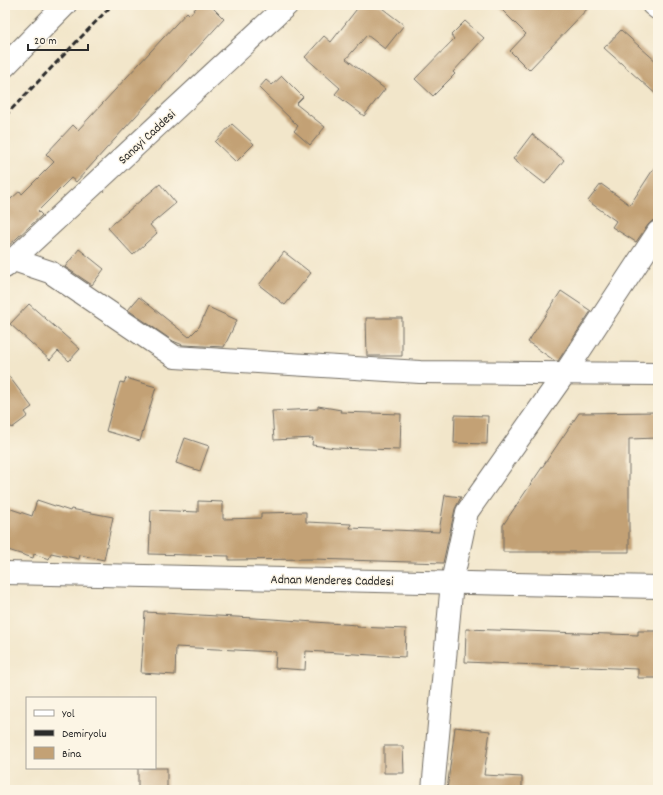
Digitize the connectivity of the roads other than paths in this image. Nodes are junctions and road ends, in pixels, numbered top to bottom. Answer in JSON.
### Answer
{"nodes":[{"id":1,"x":65,"y":5,"type":"edge"},
{"id":2,"x":286,"y":5,"type":"edge"},
{"id":3,"x":653,"y":5,"type":"edge"},
{"id":4,"x":658,"y":9,"type":"edge"},
{"id":5,"x":5,"y":66,"type":"edge"},
{"id":6,"x":658,"y":232,"type":"edge"},
{"id":7,"x":9,"y":263,"type":"edge"},
{"id":8,"x":565,"y":373,"type":"junction"},
{"id":9,"x":658,"y":374,"type":"edge"},
{"id":10,"x":5,"y":573,"type":"edge"},
{"id":11,"x":452,"y":582,"type":"junction"},
{"id":12,"x":658,"y":587,"type":"edge"},
{"id":13,"x":433,"y":790,"type":"edge"}],
"edges":[{"from":1,"to":5,"type":"street"},
{"from":2,"to":7,"type":"street","name":"Sanayi Caddesi"},
{"from":3,"to":4,"type":"street"},
{"from":6,"to":8,"type":"street"},
{"from":7,"to":8,"type":"street"},
{"from":8,"to":9,"type":"street"},
{"from":8,"to":11,"type":"street"},
{"from":10,"to":11,"type":"street","name":"Adnan Menderes Caddesi"},
{"from":11,"to":12,"type":"street","name":"Adnan Menderes Caddesi"},
{"from":11,"to":13,"type":"street"}]}
